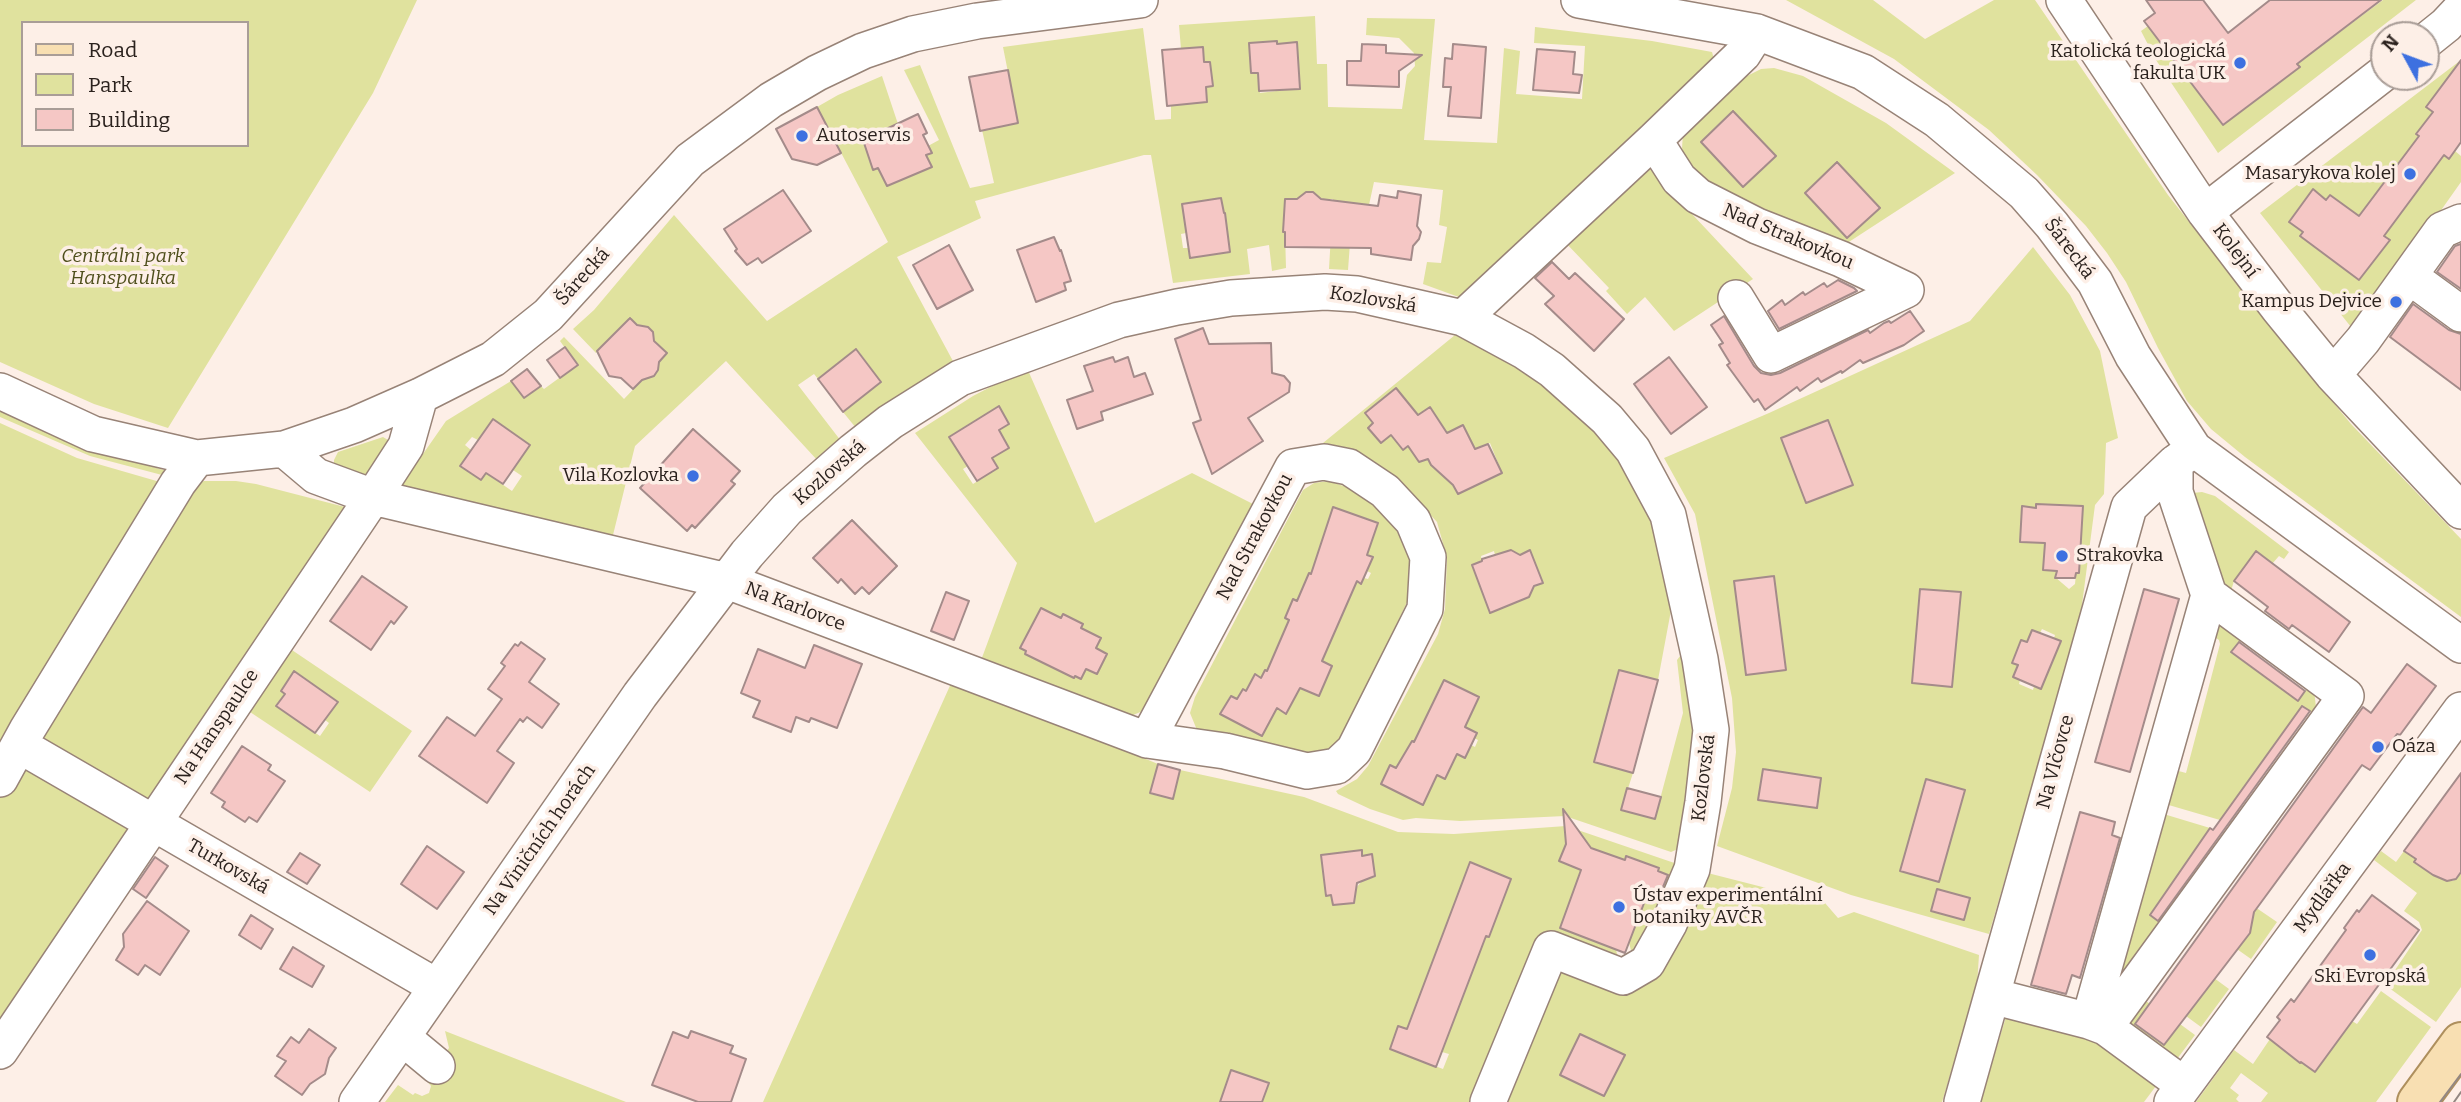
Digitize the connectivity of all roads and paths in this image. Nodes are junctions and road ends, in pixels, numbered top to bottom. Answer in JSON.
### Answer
{"nodes":[{"id":1,"x":1140,"y":0,"type":"edge"},
{"id":2,"x":1579,"y":0,"type":"edge"},
{"id":3,"x":1720,"y":0,"type":"edge"},
{"id":4,"x":2064,"y":0,"type":"edge"},
{"id":5,"x":2461,"y":9,"type":"edge"},
{"id":6,"x":2440,"y":30,"type":"edge"},
{"id":7,"x":1758,"y":32,"type":"junction"},
{"id":8,"x":2370,"y":84,"type":"edge"},
{"id":9,"x":1654,"y":140,"type":"junction"},
{"id":10,"x":2205,"y":212,"type":"junction"},
{"id":11,"x":2461,"y":222,"type":"edge"},
{"id":12,"x":2409,"y":276,"type":"junction"},
{"id":13,"x":1736,"y":298,"type":"dead end"},
{"id":14,"x":2461,"y":314,"type":"edge"},
{"id":15,"x":1464,"y":318,"type":"junction"},
{"id":16,"x":2333,"y":375,"type":"junction"},
{"id":17,"x":0,"y":391,"type":"edge"},
{"id":18,"x":420,"y":396,"type":"junction"},
{"id":19,"x":284,"y":449,"type":"junction"},
{"id":20,"x":2184,"y":456,"type":"junction"},
{"id":21,"x":197,"y":458,"type":"junction"},
{"id":22,"x":373,"y":497,"type":"junction"},
{"id":23,"x":2461,"y":511,"type":"edge"},
{"id":24,"x":727,"y":581,"type":"junction"},
{"id":25,"x":2209,"y":596,"type":"junction"},
{"id":26,"x":2461,"y":645,"type":"edge"},
{"id":27,"x":2461,"y":710,"type":"edge"},
{"id":28,"x":1147,"y":740,"type":"junction"},
{"id":29,"x":19,"y":745,"type":"junction"},
{"id":30,"x":1307,"y":771,"type":"joint"},
{"id":31,"x":0,"y":779,"type":"edge"},
{"id":32,"x":152,"y":823,"type":"junction"},
{"id":33,"x":437,"y":987,"type":"junction"},
{"id":34,"x":1992,"y":996,"type":"junction"},
{"id":35,"x":2097,"y":1024,"type":"junction"},
{"id":36,"x":402,"y":1037,"type":"junction"},
{"id":37,"x":2461,"y":1042,"type":"edge"},
{"id":38,"x":0,"y":1051,"type":"edge"},
{"id":39,"x":437,"y":1066,"type":"dead end"},
{"id":40,"x":2178,"y":1094,"type":"edge"},
{"id":41,"x":356,"y":1102,"type":"edge"},
{"id":42,"x":1489,"y":1102,"type":"edge"},
{"id":43,"x":1962,"y":1102,"type":"edge"},
{"id":44,"x":2417,"y":1102,"type":"edge"}],
"edges":[{"from":1,"to":18,"type":"street","name":"Šárecká"},
{"from":2,"to":7,"type":"street","name":"Šárecká"},
{"from":3,"to":7,"type":"street"},
{"from":4,"to":10,"type":"street","name":"Kolejní"},
{"from":5,"to":6,"type":"street"},
{"from":7,"to":9,"type":"street"},
{"from":7,"to":20,"type":"street","name":"Šárecká"},
{"from":8,"to":10,"type":"street"},
{"from":9,"to":13,"type":"street","name":"Nad Strakovkou"},
{"from":9,"to":15,"type":"street"},
{"from":10,"to":16,"type":"street","name":"Kolejní"},
{"from":11,"to":12,"type":"street"},
{"from":12,"to":14,"type":"street"},
{"from":12,"to":16,"type":"street"},
{"from":15,"to":24,"type":"street","name":"Kozlovská"},
{"from":15,"to":42,"type":"street","name":"Kozlovská"},
{"from":16,"to":23,"type":"street","name":"Kolejní"},
{"from":17,"to":21,"type":"street","name":"Šárecká"},
{"from":18,"to":19,"type":"street","name":"Šárecká"},
{"from":18,"to":22,"type":"street","name":"Na Hanspaulce"},
{"from":19,"to":21,"type":"street","name":"Šárecká"},
{"from":19,"to":22,"type":"street","name":"Na Karlovce"},
{"from":20,"to":25,"type":"street"},
{"from":20,"to":26,"type":"street","name":"Šárecká"},
{"from":20,"to":34,"type":"street","name":"Na Vlčovce"},
{"from":21,"to":29,"type":"street"},
{"from":22,"to":24,"type":"street","name":"Na Karlovce"},
{"from":22,"to":32,"type":"street","name":"Na Hanspaulce"},
{"from":24,"to":28,"type":"street","name":"Na Karlovce"},
{"from":24,"to":33,"type":"street","name":"Na Viničních horách"},
{"from":25,"to":35,"type":"street"},
{"from":25,"to":35,"type":"street"},
{"from":27,"to":40,"type":"street","name":"Mydlářka"},
{"from":28,"to":30,"type":"street","name":"Na Karlovce"},
{"from":28,"to":30,"type":"street","name":"Nad Strakovkou"},
{"from":29,"to":31,"type":"street"},
{"from":29,"to":32,"type":"street","name":"Turkovská"},
{"from":32,"to":33,"type":"street","name":"Turkovská"},
{"from":32,"to":38,"type":"street","name":"Na Hanspaulce"},
{"from":33,"to":36,"type":"street","name":"Na Viničních horách"},
{"from":34,"to":35,"type":"street","name":"Mydlářka"},
{"from":34,"to":43,"type":"street","name":"Na Vlčovce"},
{"from":35,"to":40,"type":"street","name":"Mydlářka"},
{"from":36,"to":39,"type":"street"},
{"from":36,"to":41,"type":"street","name":"Na Viničních horách"},
{"from":37,"to":44,"type":"main road"}]}
